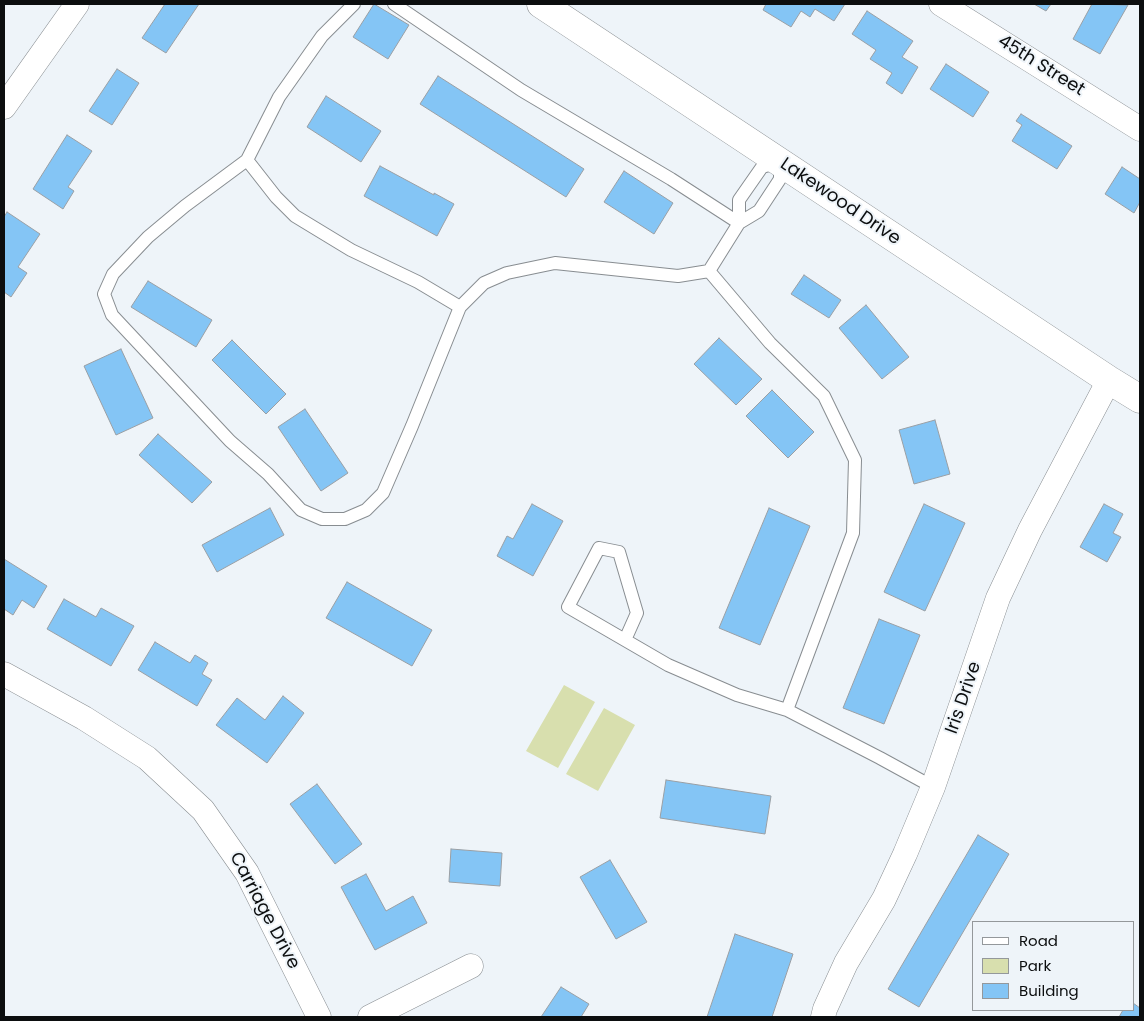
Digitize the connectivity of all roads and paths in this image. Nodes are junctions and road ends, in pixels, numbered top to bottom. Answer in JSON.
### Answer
{"nodes":[{"id":1,"x":77,"y":4,"type":"edge"},
{"id":2,"x":354,"y":4,"type":"edge"},
{"id":3,"x":394,"y":4,"type":"edge"},
{"id":4,"x":541,"y":4,"type":"edge"},
{"id":5,"x":941,"y":4,"type":"edge"},
{"id":6,"x":4,"y":107,"type":"edge"},
{"id":7,"x":1140,"y":129,"type":"edge"},
{"id":8,"x":247,"y":160,"type":"junction"},
{"id":9,"x":780,"y":162,"type":"junction"},
{"id":10,"x":739,"y":223,"type":"junction"},
{"id":11,"x":709,"y":271,"type":"junction"},
{"id":12,"x":460,"y":307,"type":"junction"},
{"id":13,"x":1108,"y":380,"type":"junction"},
{"id":14,"x":1140,"y":399,"type":"edge"},
{"id":15,"x":625,"y":640,"type":"junction"},
{"id":16,"x":4,"y":674,"type":"edge"},
{"id":17,"x":787,"y":710,"type":"junction"},
{"id":18,"x":933,"y":787,"type":"junction"},
{"id":19,"x":471,"y":966,"type":"dead end"},
{"id":20,"x":319,"y":1017,"type":"edge"},
{"id":21,"x":370,"y":1017,"type":"edge"},
{"id":22,"x":823,"y":1017,"type":"edge"}],
"edges":[{"from":1,"to":6,"type":"street"},
{"from":2,"to":8,"type":"lane"},
{"from":3,"to":10,"type":"lane"},
{"from":4,"to":9,"type":"street","name":"Lakewood Drive"},
{"from":5,"to":7,"type":"street","name":"45th Street"},
{"from":8,"to":12,"type":"lane"},
{"from":8,"to":12,"type":"lane"},
{"from":9,"to":10,"type":"lane"},
{"from":9,"to":10,"type":"lane"},
{"from":9,"to":13,"type":"street","name":"Lakewood Drive"},
{"from":10,"to":11,"type":"lane"},
{"from":11,"to":12,"type":"lane"},
{"from":11,"to":17,"type":"lane"},
{"from":13,"to":14,"type":"street","name":"Lakewood Drive"},
{"from":13,"to":18,"type":"street","name":"Iris Drive"},
{"from":15,"to":15,"type":"lane"},
{"from":15,"to":17,"type":"lane"},
{"from":16,"to":20,"type":"street","name":"Carriage Drive"},
{"from":17,"to":18,"type":"lane"},
{"from":18,"to":22,"type":"street","name":"Iris Drive"},
{"from":19,"to":21,"type":"street"}]}
